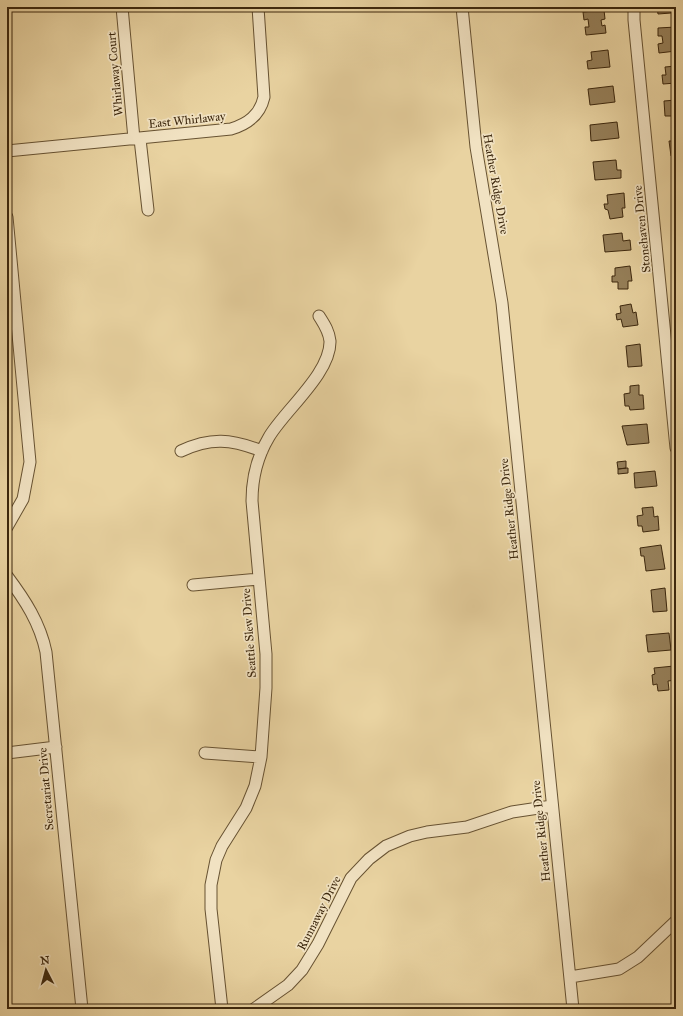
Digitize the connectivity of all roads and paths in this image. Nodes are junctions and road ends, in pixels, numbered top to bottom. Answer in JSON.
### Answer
{"nodes":[{"id":1,"x":122,"y":7,"type":"edge"},
{"id":2,"x":258,"y":7,"type":"edge"},
{"id":3,"x":462,"y":7,"type":"edge"},
{"id":4,"x":634,"y":7,"type":"edge"},
{"id":5,"x":137,"y":139,"type":"junction"},
{"id":6,"x":7,"y":151,"type":"edge"},
{"id":7,"x":148,"y":210,"type":"dead end"},
{"id":8,"x":7,"y":217,"type":"edge"},
{"id":9,"x":318,"y":316,"type":"dead end"},
{"id":10,"x":676,"y":448,"type":"edge"},
{"id":11,"x":181,"y":451,"type":"dead end"},
{"id":12,"x":262,"y":451,"type":"junction"},
{"id":13,"x":7,"y":527,"type":"edge"},
{"id":14,"x":7,"y":576,"type":"edge"},
{"id":15,"x":259,"y":579,"type":"junction"},
{"id":16,"x":193,"y":585,"type":"dead end"},
{"id":17,"x":56,"y":747,"type":"junction"},
{"id":18,"x":7,"y":753,"type":"edge"},
{"id":19,"x":206,"y":753,"type":"dead end"},
{"id":20,"x":261,"y":757,"type":"junction"},
{"id":21,"x":552,"y":806,"type":"junction"},
{"id":22,"x":676,"y":921,"type":"edge"},
{"id":23,"x":570,"y":977,"type":"junction"},
{"id":24,"x":82,"y":1009,"type":"edge"},
{"id":25,"x":222,"y":1009,"type":"edge"},
{"id":26,"x":254,"y":1009,"type":"edge"},
{"id":27,"x":573,"y":1009,"type":"edge"}],
"edges":[{"from":1,"to":5,"type":"street","name":"Whirlaway Court"},
{"from":2,"to":5,"type":"street","name":"East Whirlaway"},
{"from":3,"to":21,"type":"street","name":"Heather Ridge Drive"},
{"from":4,"to":10,"type":"street","name":"Stonehaven Drive"},
{"from":5,"to":6,"type":"street","name":"East Whirlaway"},
{"from":5,"to":7,"type":"street","name":"Whirlaway Court"},
{"from":8,"to":13,"type":"street"},
{"from":9,"to":12,"type":"street","name":"Seattle Slew Drive"},
{"from":11,"to":12,"type":"street"},
{"from":12,"to":15,"type":"street","name":"Seattle Slew Drive"},
{"from":14,"to":17,"type":"street","name":"Secretariat Drive"},
{"from":15,"to":16,"type":"street"},
{"from":15,"to":20,"type":"street","name":"Seattle Slew Drive"},
{"from":17,"to":18,"type":"street"},
{"from":17,"to":24,"type":"street","name":"Secretariat Drive"},
{"from":19,"to":20,"type":"street"},
{"from":20,"to":25,"type":"street","name":"Seattle Slew Drive"},
{"from":21,"to":23,"type":"street","name":"Heather Ridge Drive"},
{"from":21,"to":26,"type":"street","name":"Runnaway Drive"},
{"from":22,"to":23,"type":"street"},
{"from":23,"to":27,"type":"street","name":"Heather Ridge Drive"}]}
